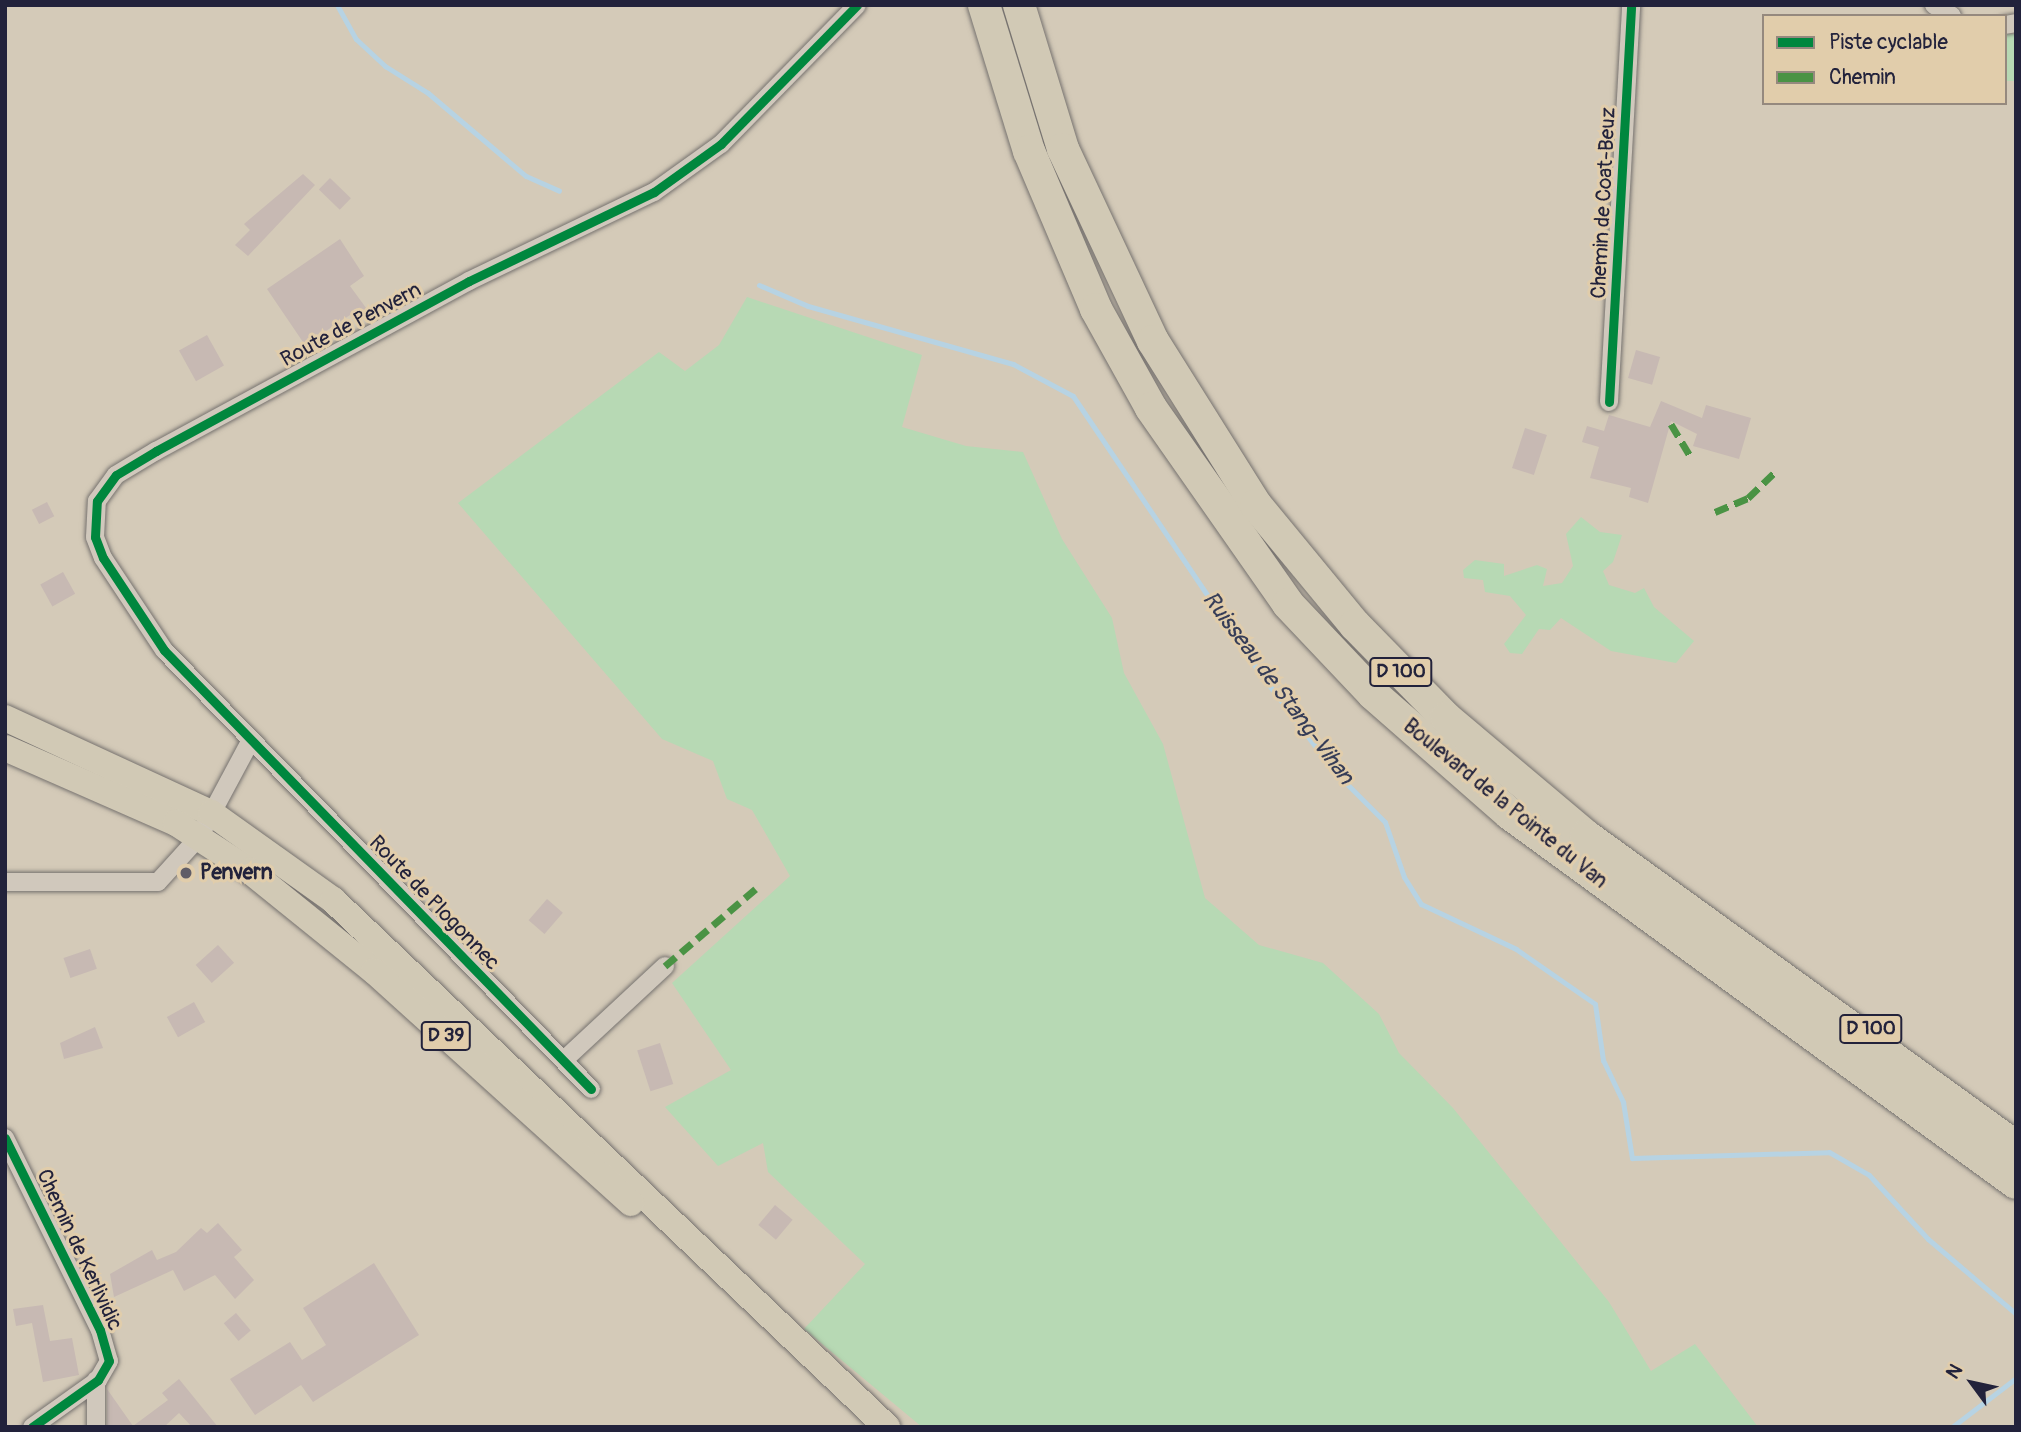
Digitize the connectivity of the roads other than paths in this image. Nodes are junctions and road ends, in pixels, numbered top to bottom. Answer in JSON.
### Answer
{"nodes":[{"id":1,"x":857,"y":5,"type":"edge"},
{"id":2,"x":984,"y":5,"type":"edge"},
{"id":3,"x":1019,"y":5,"type":"edge"},
{"id":4,"x":1631,"y":5,"type":"edge"},
{"id":5,"x":1609,"y":402,"type":"dead end"},
{"id":6,"x":5,"y":718,"type":"edge"},
{"id":7,"x":251,"y":740,"type":"junction"},
{"id":8,"x":5,"y":748,"type":"edge"},
{"id":9,"x":211,"y":813,"type":"junction"},
{"id":10,"x":199,"y":837,"type":"junction"},
{"id":11,"x":5,"y":882,"type":"edge"},
{"id":12,"x":1725,"y":937,"type":"junction"},
{"id":13,"x":666,"y":966,"type":"dead end"},
{"id":14,"x":564,"y":1060,"type":"junction"},
{"id":15,"x":592,"y":1089,"type":"dead end"},
{"id":16,"x":2016,"y":1124,"type":"edge"},
{"id":17,"x":5,"y":1138,"type":"edge"},
{"id":18,"x":2016,"y":1147,"type":"edge"},
{"id":19,"x":2016,"y":1182,"type":"edge"},
{"id":20,"x":96,"y":1380,"type":"junction"},
{"id":21,"x":844,"y":1387,"type":"junction"},
{"id":22,"x":32,"y":1427,"type":"edge"},
{"id":23,"x":96,"y":1427,"type":"edge"},
{"id":24,"x":887,"y":1427,"type":"edge"}],
"edges":[{"from":1,"to":7,"type":"street","name":"Route de Penvern"},
{"from":2,"to":19,"type":"highway","name":"Boulevard de la Pointe du Van","number":"D 100"},
{"from":3,"to":12,"type":"highway","name":"Boulevard de la Pointe du Van","number":"D 100"},
{"from":4,"to":5,"type":"street","name":"Chemin de Coat-Beuz"},
{"from":6,"to":9,"type":"main road","number":"D 39"},
{"from":7,"to":9,"type":"street"},
{"from":7,"to":14,"type":"street","name":"Route de Plogonnec"},
{"from":8,"to":10,"type":"main road","number":"D 39"},
{"from":9,"to":10,"type":"street"},
{"from":9,"to":21,"type":"main road","number":"D 39"},
{"from":10,"to":11,"type":"street"},
{"from":10,"to":21,"type":"main road","number":"D 39"},
{"from":12,"to":16,"type":"highway","number":"D 100"},
{"from":12,"to":18,"type":"highway","name":"Boulevard de la Pointe du Van","number":"D 100"},
{"from":13,"to":14,"type":"street"},
{"from":14,"to":15,"type":"street","name":"Route de Plogonnec"},
{"from":17,"to":20,"type":"street","name":"Chemin de Kerlividic"},
{"from":20,"to":22,"type":"street"},
{"from":20,"to":23,"type":"street","name":"Chemin de Kerlividic"},
{"from":21,"to":24,"type":"main road","number":"D 39"}]}
